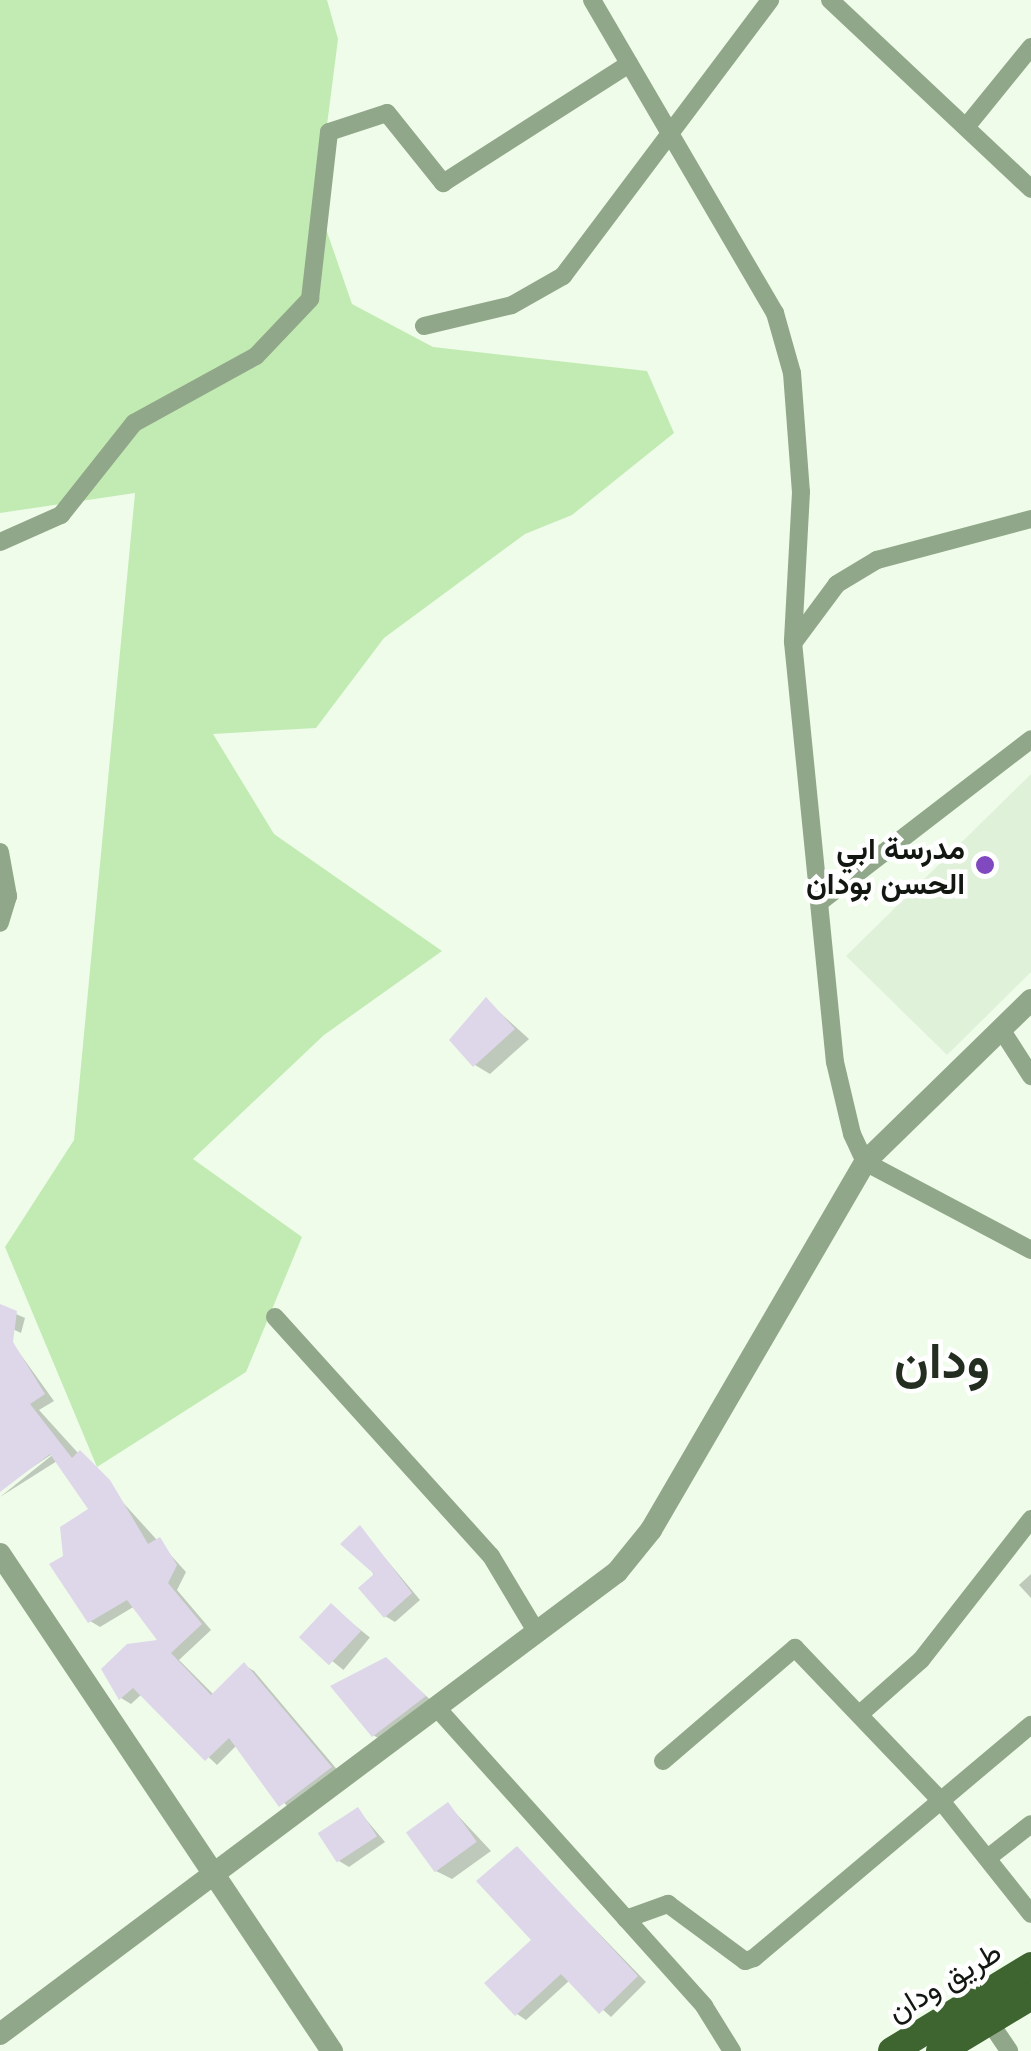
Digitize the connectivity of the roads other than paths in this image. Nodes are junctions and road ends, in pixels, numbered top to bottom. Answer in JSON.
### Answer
{"nodes":[{"id":1,"x":592,"y":0,"type":"edge"},
{"id":2,"x":770,"y":0,"type":"edge"},
{"id":3,"x":830,"y":0,"type":"edge"},
{"id":4,"x":1031,"y":47,"type":"edge"},
{"id":5,"x":629,"y":64,"type":"junction"},
{"id":6,"x":670,"y":126,"type":"junction"},
{"id":7,"x":966,"y":128,"type":"junction"},
{"id":8,"x":1031,"y":189,"type":"edge"},
{"id":9,"x":424,"y":326,"type":"dead end"},
{"id":10,"x":1031,"y":519,"type":"edge"},
{"id":11,"x":0,"y":542,"type":"edge"},
{"id":12,"x":793,"y":642,"type":"junction"},
{"id":13,"x":1031,"y":739,"type":"edge"},
{"id":14,"x":0,"y":852,"type":"edge"},
{"id":15,"x":821,"y":901,"type":"junction"},
{"id":16,"x":0,"y":923,"type":"edge"},
{"id":17,"x":1031,"y":1000,"type":"edge"},
{"id":18,"x":1001,"y":1030,"type":"junction"},
{"id":19,"x":1031,"y":1076,"type":"edge"},
{"id":20,"x":864,"y":1162,"type":"junction"},
{"id":21,"x":1031,"y":1250,"type":"edge"},
{"id":22,"x":274,"y":1317,"type":"dead end"},
{"id":23,"x":1031,"y":1519,"type":"edge"},
{"id":24,"x":0,"y":1554,"type":"edge"},
{"id":25,"x":536,"y":1632,"type":"junction"},
{"id":26,"x":437,"y":1708,"type":"junction"},
{"id":27,"x":861,"y":1713,"type":"junction"},
{"id":28,"x":1031,"y":1725,"type":"edge"},
{"id":29,"x":663,"y":1760,"type":"dead end"},
{"id":30,"x":942,"y":1802,"type":"junction"},
{"id":31,"x":1031,"y":1824,"type":"edge"},
{"id":32,"x":989,"y":1857,"type":"junction"},
{"id":33,"x":214,"y":1874,"type":"junction"},
{"id":34,"x":1031,"y":1914,"type":"edge"},
{"id":35,"x":626,"y":1919,"type":"junction"},
{"id":36,"x":1031,"y":1966,"type":"edge"},
{"id":37,"x":1031,"y":1996,"type":"edge"},
{"id":38,"x":989,"y":2021,"type":"junction"},
{"id":39,"x":0,"y":2034,"type":"edge"},
{"id":40,"x":332,"y":2051,"type":"edge"},
{"id":41,"x":732,"y":2051,"type":"edge"},
{"id":42,"x":892,"y":2051,"type":"edge"},
{"id":43,"x":940,"y":2051,"type":"edge"},
{"id":44,"x":1009,"y":2051,"type":"edge"}],
"edges":[{"from":1,"to":5,"type":"street"},
{"from":2,"to":6,"type":"street"},
{"from":3,"to":7,"type":"street"},
{"from":4,"to":7,"type":"street"},
{"from":5,"to":6,"type":"street"},
{"from":5,"to":11,"type":"street"},
{"from":6,"to":9,"type":"street"},
{"from":6,"to":12,"type":"street"},
{"from":7,"to":8,"type":"street"},
{"from":10,"to":12,"type":"street"},
{"from":12,"to":15,"type":"street"},
{"from":13,"to":15,"type":"street"},
{"from":14,"to":16,"type":"street"},
{"from":15,"to":20,"type":"street"},
{"from":17,"to":18,"type":"street"},
{"from":18,"to":19,"type":"street"},
{"from":18,"to":20,"type":"street"},
{"from":20,"to":21,"type":"street"},
{"from":20,"to":25,"type":"street"},
{"from":22,"to":25,"type":"street"},
{"from":23,"to":27,"type":"street"},
{"from":24,"to":33,"type":"street"},
{"from":25,"to":26,"type":"street"},
{"from":26,"to":33,"type":"street"},
{"from":26,"to":35,"type":"street"},
{"from":27,"to":29,"type":"street"},
{"from":27,"to":30,"type":"street"},
{"from":28,"to":30,"type":"street"},
{"from":30,"to":32,"type":"street"},
{"from":30,"to":35,"type":"street"},
{"from":31,"to":32,"type":"street"},
{"from":32,"to":34,"type":"street"},
{"from":33,"to":39,"type":"street"},
{"from":33,"to":40,"type":"street"},
{"from":35,"to":41,"type":"street"},
{"from":36,"to":42,"type":"main road","name":"طريق ودان"},
{"from":37,"to":38,"type":"main road","name":"طريق ودان"},
{"from":38,"to":43,"type":"main road","name":"طريق ودان"},
{"from":38,"to":44,"type":"street"}]}
